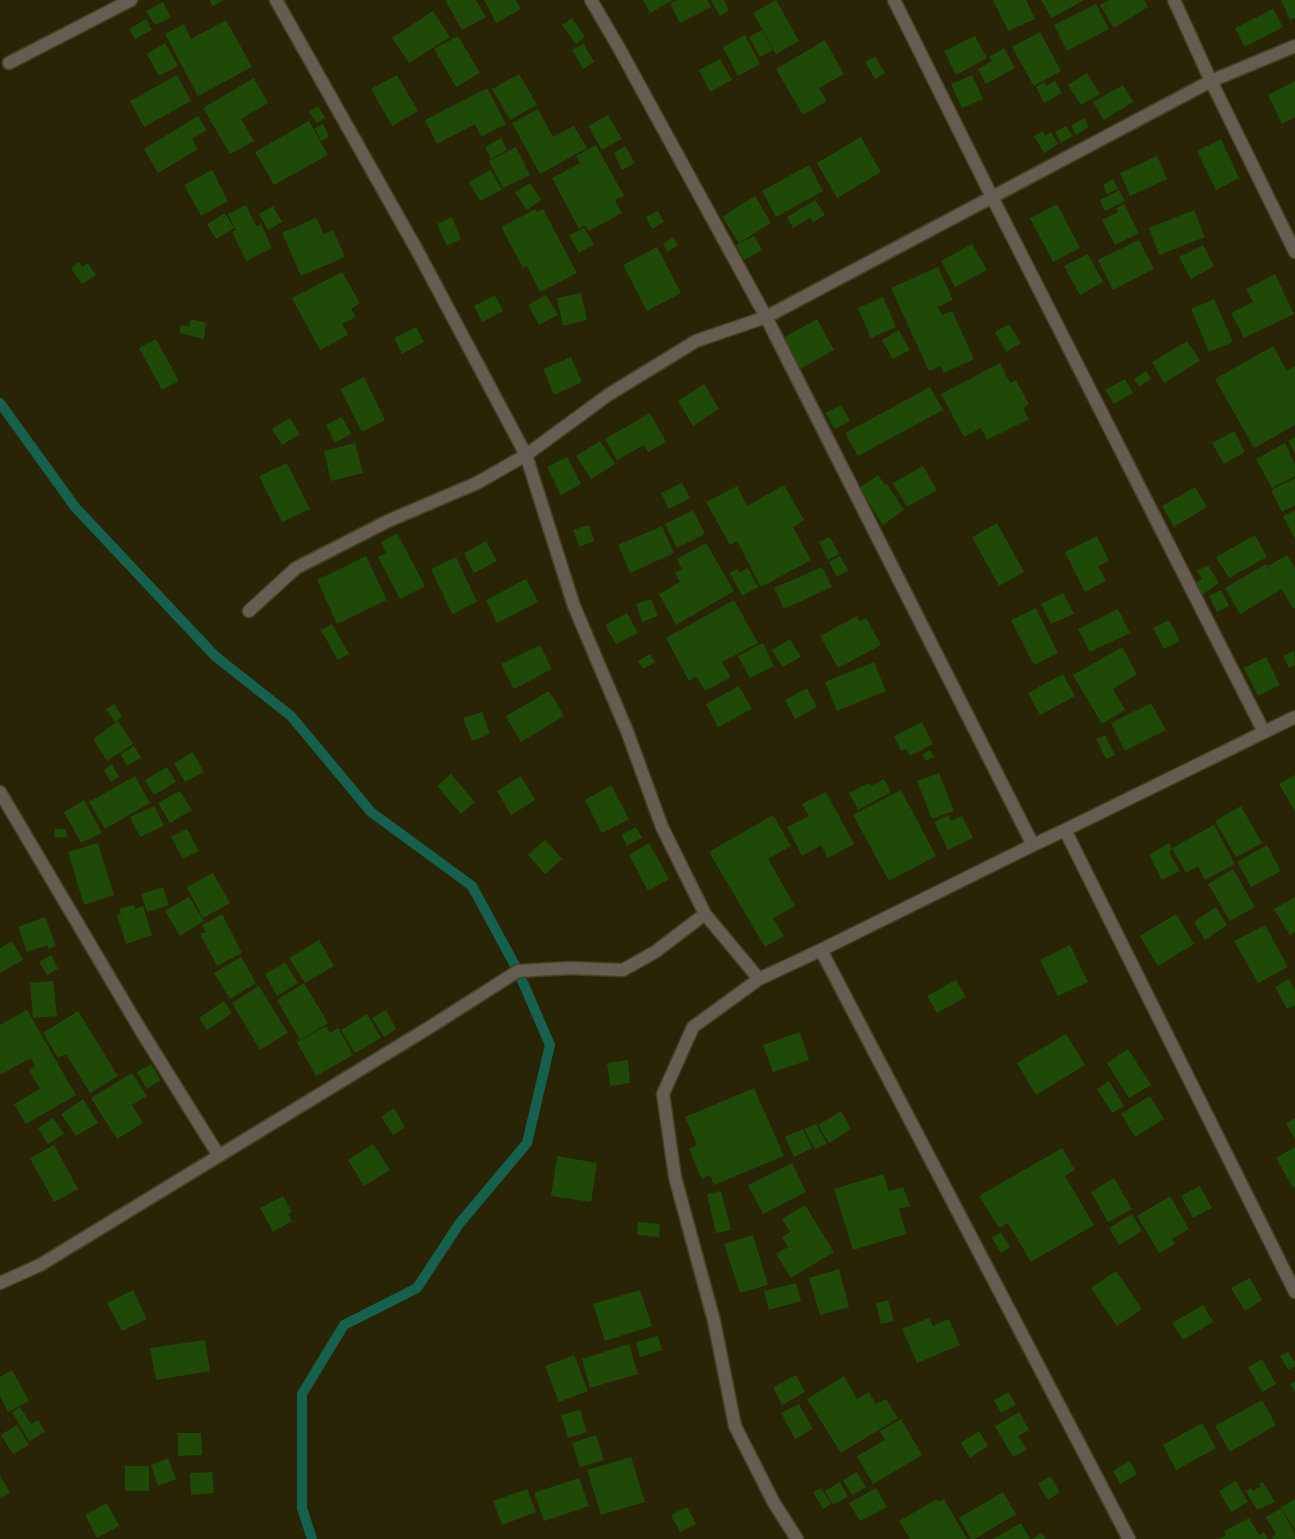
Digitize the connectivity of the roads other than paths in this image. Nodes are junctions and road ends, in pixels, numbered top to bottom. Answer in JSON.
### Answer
{"nodes":[{"id":1,"x":131,"y":0,"type":"edge"},
{"id":2,"x":276,"y":0,"type":"edge"},
{"id":3,"x":591,"y":0,"type":"edge"},
{"id":4,"x":894,"y":0,"type":"edge"},
{"id":5,"x":1174,"y":0,"type":"edge"},
{"id":6,"x":1295,"y":46,"type":"edge"},
{"id":7,"x":9,"y":63,"type":"dead end"},
{"id":8,"x":1211,"y":81,"type":"junction"},
{"id":9,"x":992,"y":197,"type":"junction"},
{"id":10,"x":1295,"y":252,"type":"edge"},
{"id":11,"x":766,"y":317,"type":"junction"},
{"id":12,"x":526,"y":455,"type":"junction"},
{"id":13,"x":250,"y":611,"type":"dead end"},
{"id":14,"x":1295,"y":717,"type":"edge"},
{"id":15,"x":1264,"y":732,"type":"junction"},
{"id":16,"x":0,"y":792,"type":"edge"},
{"id":17,"x":1065,"y":830,"type":"junction"},
{"id":18,"x":1033,"y":845,"type":"junction"},
{"id":19,"x":705,"y":914,"type":"junction"},
{"id":20,"x":821,"y":950,"type":"junction"},
{"id":21,"x":759,"y":979,"type":"junction"},
{"id":22,"x":219,"y":1156,"type":"junction"},
{"id":23,"x":0,"y":1284,"type":"edge"},
{"id":24,"x":1295,"y":1292,"type":"edge"},
{"id":25,"x":797,"y":1539,"type":"edge"},
{"id":26,"x":1129,"y":1539,"type":"edge"}],
"edges":[{"from":1,"to":7,"type":"street"},
{"from":2,"to":12,"type":"street"},
{"from":3,"to":11,"type":"street"},
{"from":4,"to":9,"type":"street"},
{"from":5,"to":8,"type":"street"},
{"from":6,"to":8,"type":"street"},
{"from":8,"to":9,"type":"street"},
{"from":8,"to":10,"type":"street"},
{"from":9,"to":11,"type":"street"},
{"from":9,"to":15,"type":"street"},
{"from":11,"to":12,"type":"street"},
{"from":11,"to":18,"type":"street"},
{"from":12,"to":13,"type":"street"},
{"from":12,"to":19,"type":"street"},
{"from":14,"to":15,"type":"street"},
{"from":15,"to":17,"type":"street"},
{"from":16,"to":22,"type":"street"},
{"from":17,"to":18,"type":"street"},
{"from":17,"to":24,"type":"street"},
{"from":18,"to":20,"type":"street"},
{"from":19,"to":21,"type":"street"},
{"from":19,"to":22,"type":"street"},
{"from":20,"to":21,"type":"street"},
{"from":20,"to":26,"type":"street"},
{"from":21,"to":25,"type":"street"},
{"from":22,"to":23,"type":"street"}]}
